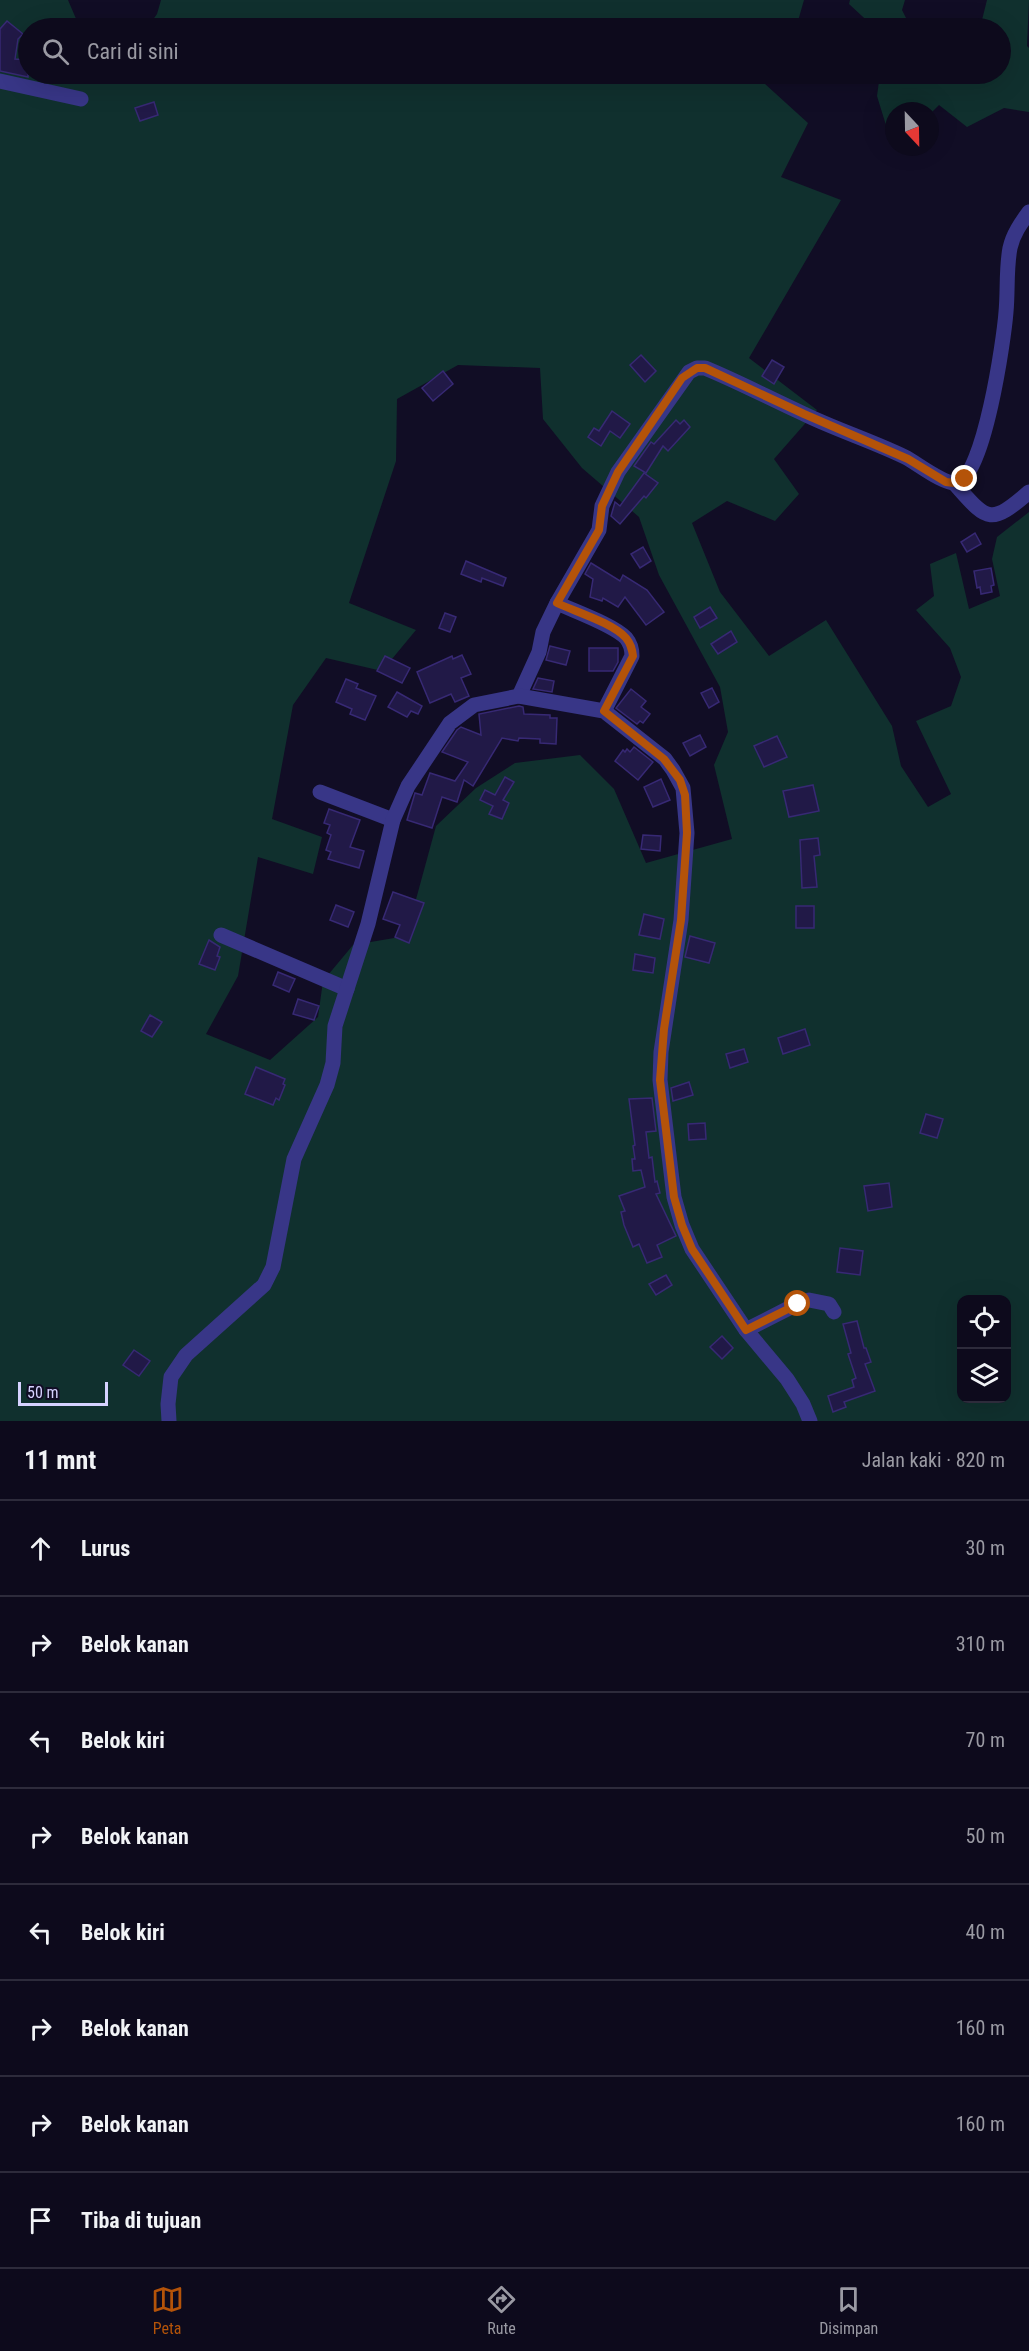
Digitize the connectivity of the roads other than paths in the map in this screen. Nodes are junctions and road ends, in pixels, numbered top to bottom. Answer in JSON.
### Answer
{"nodes":[{"id":1,"x":0,"y":81,"type":"edge"},
{"id":2,"x":81,"y":99,"type":"dead end"},
{"id":3,"x":1029,"y":212,"type":"edge"},
{"id":4,"x":954,"y":483,"type":"junction"},
{"id":5,"x":1029,"y":492,"type":"edge"},
{"id":6,"x":557,"y":603,"type":"junction"},
{"id":7,"x":519,"y":696,"type":"junction"},
{"id":8,"x":604,"y":711,"type":"junction"},
{"id":9,"x":320,"y":792,"type":"dead end"},
{"id":10,"x":393,"y":820,"type":"junction"},
{"id":11,"x":221,"y":935,"type":"dead end"},
{"id":12,"x":347,"y":988,"type":"junction"},
{"id":13,"x":834,"y":1312,"type":"dead end"},
{"id":14,"x":746,"y":1330,"type":"junction"},
{"id":15,"x":169,"y":1421,"type":"edge"},
{"id":16,"x":810,"y":1421,"type":"edge"}],
"edges":[{"from":1,"to":2,"type":"street"},
{"from":3,"to":4,"type":"street"},
{"from":4,"to":5,"type":"street"},
{"from":4,"to":6,"type":"street"},
{"from":6,"to":7,"type":"street"},
{"from":6,"to":8,"type":"street"},
{"from":7,"to":8,"type":"street"},
{"from":7,"to":10,"type":"street"},
{"from":8,"to":14,"type":"street"},
{"from":9,"to":10,"type":"street"},
{"from":10,"to":12,"type":"street"},
{"from":11,"to":12,"type":"street"},
{"from":12,"to":15,"type":"street"},
{"from":13,"to":14,"type":"street"},
{"from":14,"to":16,"type":"street"}]}
